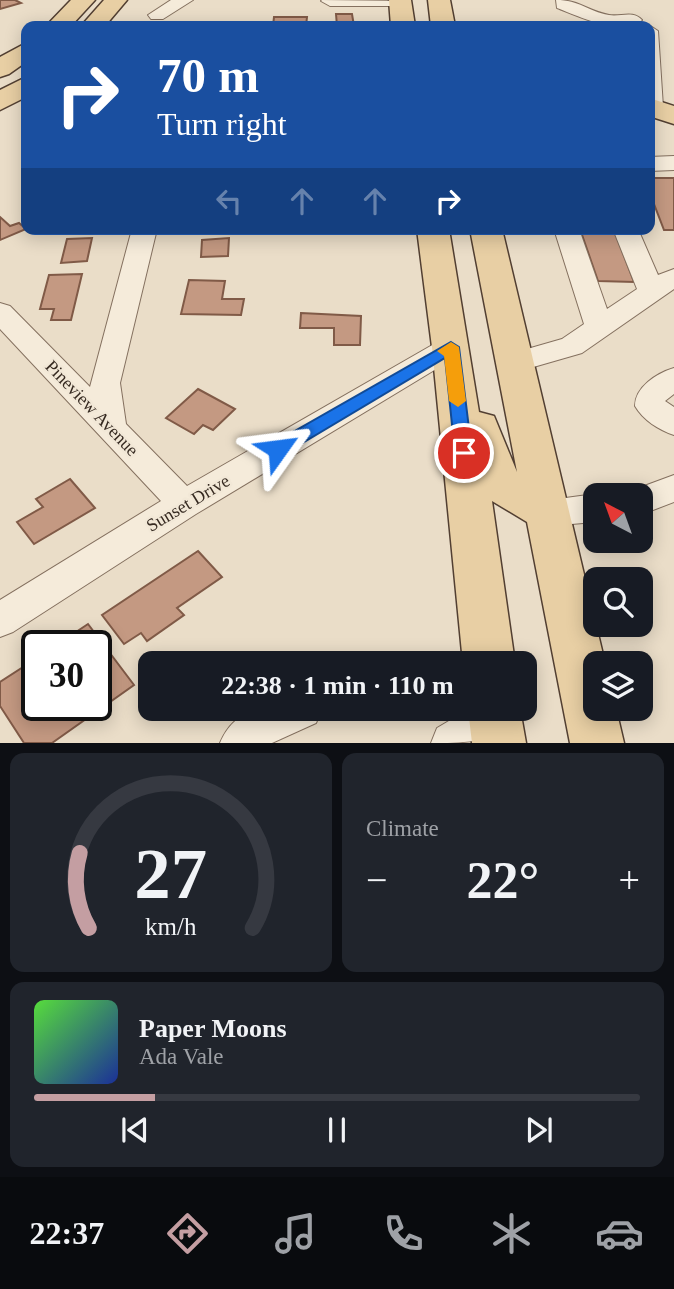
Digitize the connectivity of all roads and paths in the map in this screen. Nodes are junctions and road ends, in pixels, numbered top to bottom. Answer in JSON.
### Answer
{"nodes":[{"id":1,"x":84,"y":0,"type":"edge"},
{"id":2,"x":116,"y":0,"type":"edge"},
{"id":3,"x":184,"y":0,"type":"edge"},
{"id":4,"x":400,"y":0,"type":"edge"},
{"id":5,"x":439,"y":0,"type":"edge"},
{"id":6,"x":565,"y":0,"type":"edge"},
{"id":7,"x":582,"y":0,"type":"edge"},
{"id":8,"x":644,"y":0,"type":"edge"},
{"id":9,"x":330,"y":5,"type":"edge"},
{"id":10,"x":157,"y":15,"type":"dead end"},
{"id":11,"x":63,"y":21,"type":"edge"},
{"id":12,"x":97,"y":21,"type":"edge"},
{"id":13,"x":402,"y":21,"type":"edge"},
{"id":14,"x":442,"y":21,"type":"edge"},
{"id":15,"x":608,"y":21,"type":"edge"},
{"id":16,"x":630,"y":21,"type":"edge"},
{"id":17,"x":646,"y":21,"type":"edge"},
{"id":18,"x":655,"y":32,"type":"edge"},
{"id":19,"x":674,"y":40,"type":"edge"},
{"id":20,"x":21,"y":54,"type":"edge"},
{"id":21,"x":0,"y":70,"type":"edge"},
{"id":22,"x":21,"y":72,"type":"edge"},
{"id":23,"x":655,"y":84,"type":"edge"},
{"id":24,"x":21,"y":88,"type":"edge"},
{"id":25,"x":0,"y":102,"type":"edge"},
{"id":26,"x":659,"y":109,"type":"edge"},
{"id":27,"x":674,"y":163,"type":"edge"},
{"id":28,"x":655,"y":164,"type":"edge"},
{"id":29,"x":143,"y":235,"type":"edge"},
{"id":30,"x":434,"y":235,"type":"edge"},
{"id":31,"x":487,"y":235,"type":"edge"},
{"id":32,"x":568,"y":235,"type":"edge"},
{"id":33,"x":629,"y":235,"type":"edge"},
{"id":34,"x":663,"y":285,"type":"edge"},
{"id":35,"x":0,"y":312,"type":"edge"},
{"id":36,"x":599,"y":327,"type":"junction"},
{"id":37,"x":451,"y":347,"type":"junction"},
{"id":38,"x":516,"y":362,"type":"junction"},
{"id":39,"x":674,"y":378,"type":"edge"},
{"id":40,"x":674,"y":423,"type":"edge"},
{"id":41,"x":111,"y":428,"type":"junction"},
{"id":42,"x":674,"y":488,"type":"edge"},
{"id":43,"x":653,"y":497,"type":"edge"},
{"id":44,"x":184,"y":504,"type":"junction"},
{"id":45,"x":583,"y":509,"type":"edge"},
{"id":46,"x":548,"y":512,"type":"junction"},
{"id":47,"x":0,"y":620,"type":"edge"},
{"id":48,"x":488,"y":651,"type":"edge"},
{"id":49,"x":275,"y":721,"type":"edge"},
{"id":50,"x":241,"y":743,"type":"edge"},
{"id":51,"x":597,"y":743,"type":"edge"}],
"edges":[{"from":1,"to":11,"type":"main road"},
{"from":2,"to":12,"type":"main road"},
{"from":3,"to":10,"type":"street"},
{"from":4,"to":9,"type":"street"},
{"from":4,"to":13,"type":"main road"},
{"from":5,"to":14,"type":"main road"},
{"from":6,"to":15,"type":"street"},
{"from":7,"to":16,"type":"street"},
{"from":8,"to":17,"type":"street"},
{"from":18,"to":19,"type":"street"},
{"from":20,"to":21,"type":"main road"},
{"from":21,"to":22,"type":"main road"},
{"from":23,"to":26,"type":"street"},
{"from":24,"to":25,"type":"main road"},
{"from":27,"to":28,"type":"street"},
{"from":29,"to":41,"type":"street"},
{"from":30,"to":37,"type":"main road"},
{"from":31,"to":38,"type":"main road"},
{"from":32,"to":36,"type":"street"},
{"from":33,"to":34,"type":"street"},
{"from":34,"to":36,"type":"street"},
{"from":35,"to":41,"type":"street","name":"Pineview Avenue"},
{"from":36,"to":38,"type":"street"},
{"from":37,"to":44,"type":"street","name":"Sunset Drive"},
{"from":37,"to":46,"type":"main road"},
{"from":37,"to":48,"type":"main road"},
{"from":38,"to":46,"type":"main road"},
{"from":39,"to":40,"type":"street"},
{"from":41,"to":44,"type":"street","name":"Pineview Avenue"},
{"from":42,"to":43,"type":"street"},
{"from":44,"to":47,"type":"street","name":"Sunset Drive"},
{"from":45,"to":46,"type":"street"},
{"from":46,"to":51,"type":"main road"},
{"from":49,"to":50,"type":"street"}]}
